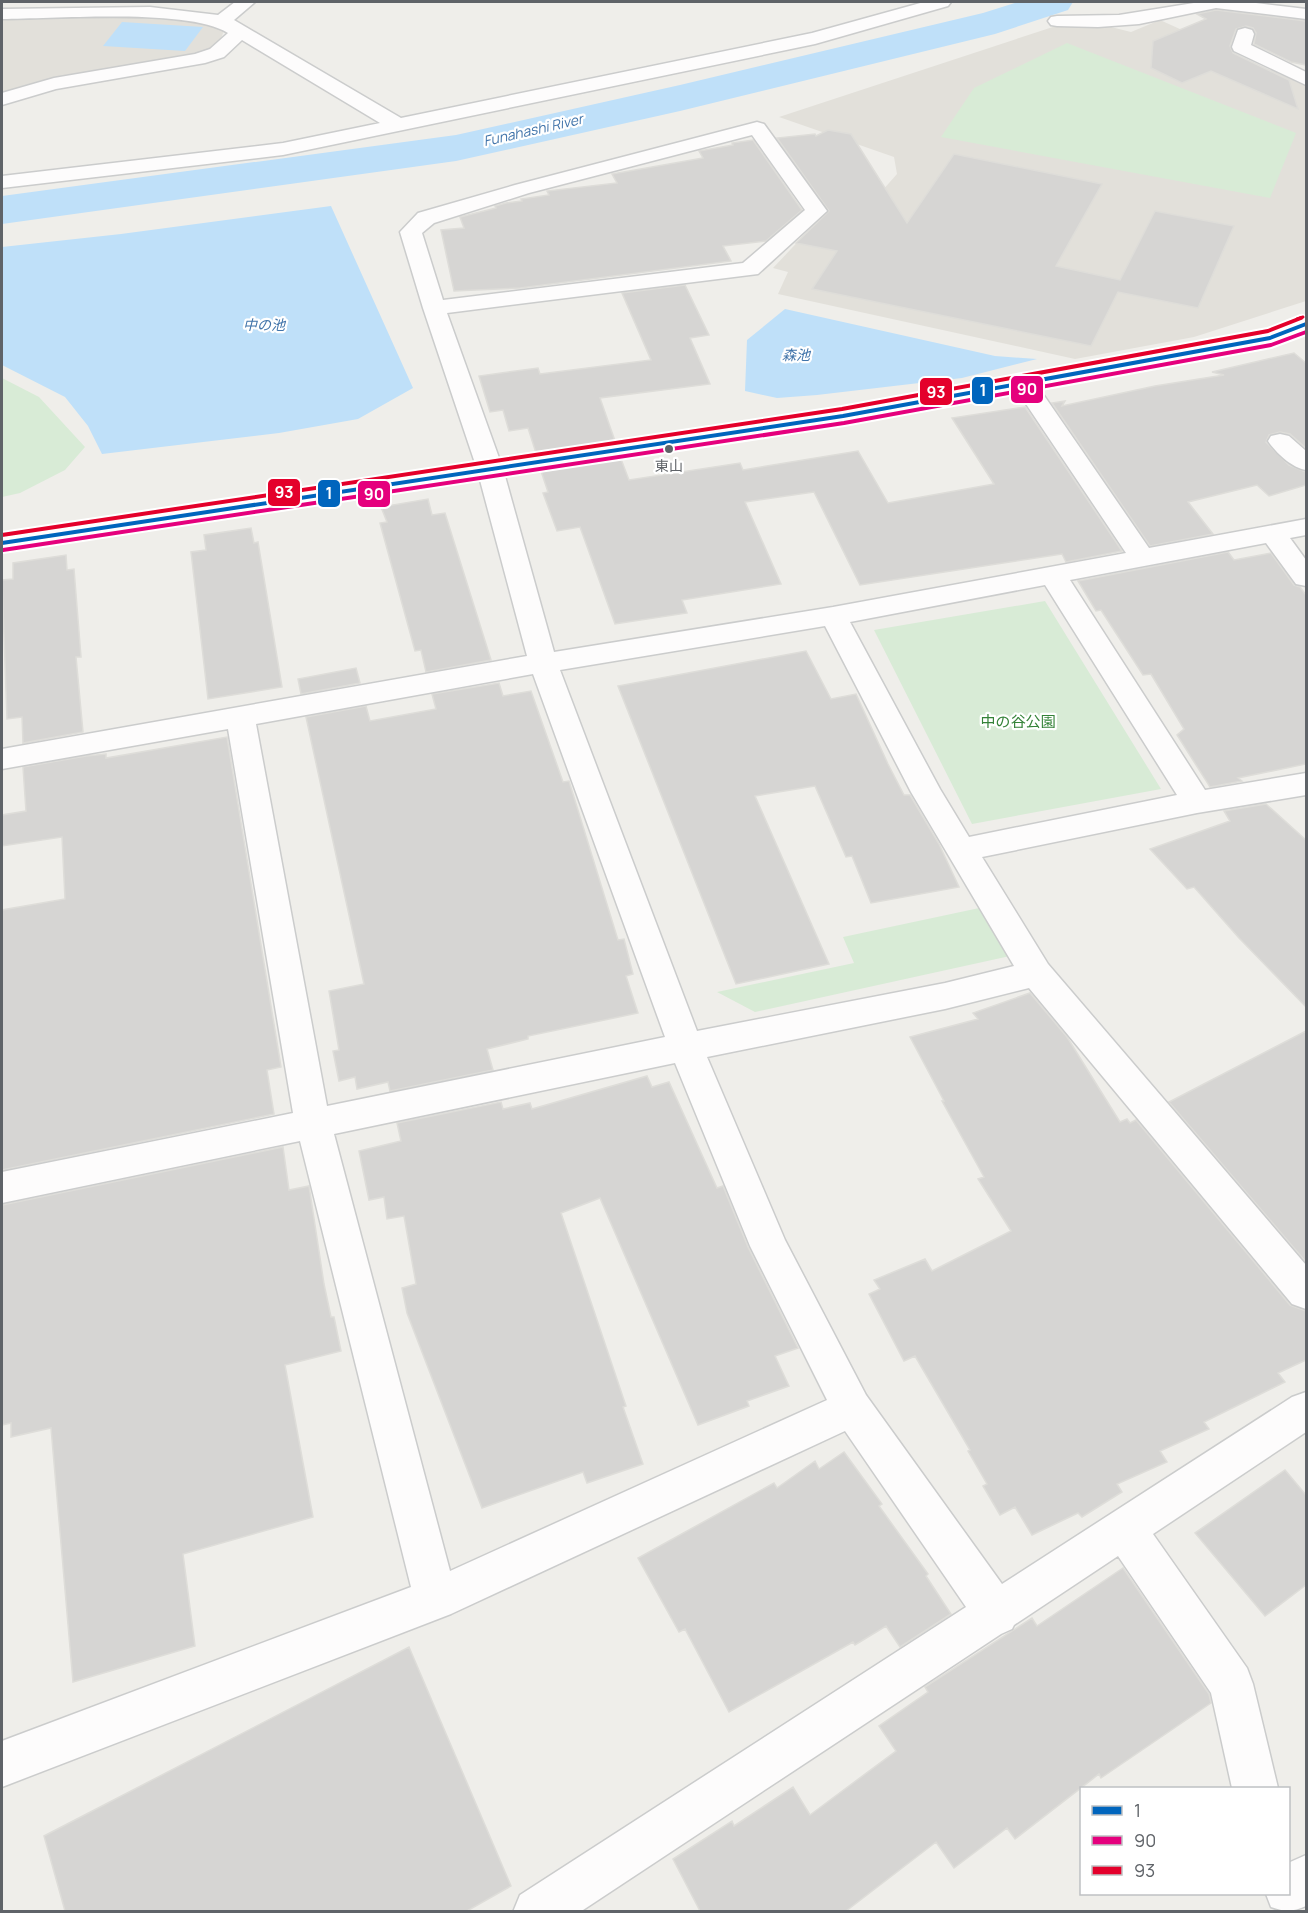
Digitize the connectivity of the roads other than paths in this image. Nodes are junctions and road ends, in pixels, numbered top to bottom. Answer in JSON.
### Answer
{"nodes":[{"id":1,"x":246,"y":2,"type":"edge"},
{"id":2,"x":942,"y":2,"type":"edge"},
{"id":3,"x":1218,"y":2,"type":"edge"},
{"id":4,"x":2,"y":14,"type":"edge"},
{"id":5,"x":1306,"y":14,"type":"edge"},
{"id":6,"x":222,"y":21,"type":"junction"},
{"id":7,"x":1058,"y":21,"type":"dead end"},
{"id":8,"x":240,"y":32,"type":"junction"},
{"id":9,"x":1245,"y":34,"type":"dead end"},
{"id":10,"x":1306,"y":79,"type":"edge"},
{"id":11,"x":2,"y":99,"type":"edge"},
{"id":12,"x":400,"y":126,"type":"junction"},
{"id":13,"x":2,"y":183,"type":"edge"},
{"id":14,"x":434,"y":308,"type":"junction"},
{"id":15,"x":1306,"y":324,"type":"edge"},
{"id":16,"x":1024,"y":383,"type":"junction"},
{"id":17,"x":1280,"y":441,"type":"dead end"},
{"id":18,"x":1306,"y":463,"type":"edge"},
{"id":19,"x":490,"y":469,"type":"junction"},
{"id":20,"x":1306,"y":527,"type":"edge"},
{"id":21,"x":1273,"y":534,"type":"junction"},
{"id":22,"x":2,"y":543,"type":"edge"},
{"id":23,"x":1142,"y":557,"type":"junction"},
{"id":24,"x":1053,"y":575,"type":"junction"},
{"id":25,"x":1306,"y":578,"type":"edge"},
{"id":26,"x":833,"y":616,"type":"junction"},
{"id":27,"x":543,"y":663,"type":"junction"},
{"id":28,"x":240,"y":715,"type":"junction"},
{"id":29,"x":2,"y":759,"type":"edge"},
{"id":30,"x":1299,"y":794,"type":"edge"},
{"id":31,"x":1197,"y":802,"type":"junction"},
{"id":32,"x":962,"y":850,"type":"junction"},
{"id":33,"x":1036,"y":973,"type":"junction"},
{"id":34,"x":686,"y":1047,"type":"junction"},
{"id":35,"x":314,"y":1124,"type":"junction"},
{"id":36,"x":2,"y":1188,"type":"edge"},
{"id":37,"x":1306,"y":1292,"type":"edge"},
{"id":38,"x":852,"y":1408,"type":"junction"},
{"id":39,"x":1306,"y":1410,"type":"edge"},
{"id":40,"x":1125,"y":1530,"type":"junction"},
{"id":41,"x":436,"y":1599,"type":"junction"},
{"id":42,"x":997,"y":1614,"type":"junction"},
{"id":43,"x":2,"y":1764,"type":"edge"},
{"id":44,"x":1256,"y":1787,"type":"edge"},
{"id":45,"x":537,"y":1911,"type":"edge"}],
"edges":[{"from":1,"to":6,"type":"street"},
{"from":2,"to":12,"type":"street"},
{"from":3,"to":5,"type":"street"},
{"from":3,"to":7,"type":"street"},
{"from":4,"to":6,"type":"street"},
{"from":6,"to":8,"type":"street"},
{"from":8,"to":11,"type":"street"},
{"from":8,"to":12,"type":"street"},
{"from":9,"to":10,"type":"street"},
{"from":12,"to":13,"type":"street"},
{"from":14,"to":14,"type":"street"},
{"from":14,"to":19,"type":"street"},
{"from":15,"to":16,"type":"street"},
{"from":16,"to":19,"type":"street"},
{"from":16,"to":23,"type":"street"},
{"from":17,"to":18,"type":"street"},
{"from":19,"to":22,"type":"street"},
{"from":19,"to":27,"type":"street"},
{"from":20,"to":21,"type":"street"},
{"from":21,"to":23,"type":"street"},
{"from":21,"to":25,"type":"street"},
{"from":23,"to":24,"type":"street"},
{"from":24,"to":26,"type":"street"},
{"from":24,"to":31,"type":"street"},
{"from":26,"to":27,"type":"street"},
{"from":26,"to":32,"type":"street"},
{"from":27,"to":28,"type":"street"},
{"from":27,"to":34,"type":"street"},
{"from":28,"to":29,"type":"street"},
{"from":28,"to":35,"type":"street"},
{"from":30,"to":31,"type":"street"},
{"from":31,"to":32,"type":"street"},
{"from":32,"to":33,"type":"street"},
{"from":33,"to":34,"type":"street"},
{"from":33,"to":37,"type":"street"},
{"from":34,"to":35,"type":"street"},
{"from":34,"to":38,"type":"street"},
{"from":35,"to":36,"type":"street"},
{"from":35,"to":41,"type":"street"},
{"from":38,"to":41,"type":"street"},
{"from":38,"to":42,"type":"street"},
{"from":39,"to":40,"type":"street"},
{"from":40,"to":42,"type":"street"},
{"from":40,"to":44,"type":"street"},
{"from":41,"to":43,"type":"street"},
{"from":42,"to":45,"type":"street"}]}
